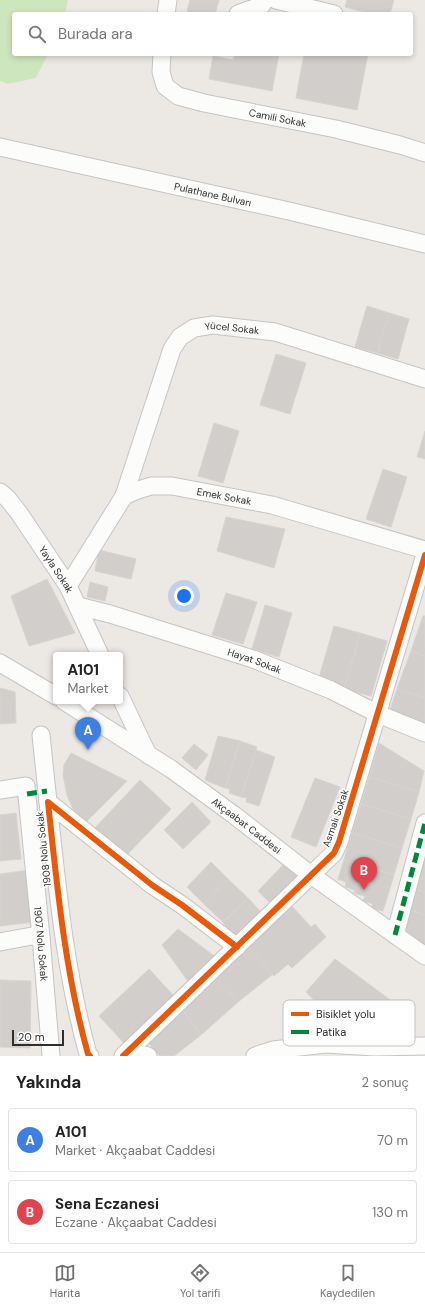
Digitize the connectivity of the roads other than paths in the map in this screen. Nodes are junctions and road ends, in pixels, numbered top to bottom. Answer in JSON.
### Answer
{"nodes":[{"id":1,"x":168,"y":0,"type":"edge"},
{"id":2,"x":267,"y":1,"type":"edge"},
{"id":3,"x":166,"y":12,"type":"edge"},
{"id":4,"x":242,"y":12,"type":"edge"},
{"id":5,"x":324,"y":12,"type":"edge"},
{"id":6,"x":162,"y":56,"type":"edge"},
{"id":7,"x":0,"y":147,"type":"edge"},
{"id":8,"x":425,"y":153,"type":"edge"},
{"id":9,"x":425,"y":244,"type":"edge"},
{"id":10,"x":425,"y":379,"type":"edge"},
{"id":11,"x":0,"y":492,"type":"edge"},
{"id":12,"x":124,"y":496,"type":"junction"},
{"id":13,"x":425,"y":550,"type":"edge"},
{"id":14,"x":425,"y":555,"type":"edge"},
{"id":15,"x":68,"y":586,"type":"junction"},
{"id":16,"x":78,"y":606,"type":"junction"},
{"id":17,"x":99,"y":652,"type":"edge"},
{"id":18,"x":0,"y":663,"type":"edge"},
{"id":19,"x":53,"y":694,"type":"edge"},
{"id":20,"x":123,"y":702,"type":"edge"},
{"id":21,"x":69,"y":704,"type":"edge"},
{"id":22,"x":378,"y":714,"type":"junction"},
{"id":23,"x":425,"y":733,"type":"edge"},
{"id":24,"x":41,"y":735,"type":"dead end"},
{"id":25,"x":148,"y":755,"type":"junction"},
{"id":26,"x":0,"y":790,"type":"edge"},
{"id":27,"x":27,"y":794,"type":"junction"},
{"id":28,"x":47,"y":796,"type":"junction"},
{"id":29,"x":425,"y":823,"type":"edge"},
{"id":30,"x":311,"y":875,"type":"junction"},
{"id":31,"x":395,"y":934,"type":"junction"},
{"id":32,"x":41,"y":937,"type":"junction"},
{"id":33,"x":0,"y":942,"type":"edge"},
{"id":34,"x":237,"y":947,"type":"junction"},
{"id":35,"x":425,"y":956,"type":"edge"},
{"id":36,"x":308,"y":1046,"type":"edge"},
{"id":37,"x":358,"y":1046,"type":"edge"},
{"id":38,"x":425,"y":1046,"type":"edge"},
{"id":39,"x":51,"y":1056,"type":"edge"},
{"id":40,"x":90,"y":1056,"type":"edge"},
{"id":41,"x":123,"y":1056,"type":"edge"},
{"id":42,"x":142,"y":1056,"type":"edge"},
{"id":43,"x":148,"y":1056,"type":"edge"},
{"id":44,"x":255,"y":1056,"type":"edge"}],
"edges":[{"from":1,"to":3,"type":"street"},
{"from":2,"to":4,"type":"street"},
{"from":2,"to":5,"type":"street"},
{"from":6,"to":8,"type":"street","name":"Camili Sokak"},
{"from":7,"to":9,"type":"street","name":"Pulathane Bulvarı"},
{"from":10,"to":12,"type":"street","name":"Yücel Sokak"},
{"from":11,"to":15,"type":"street","name":"Yayla Sokak"},
{"from":12,"to":13,"type":"street","name":"Emek Sokak"},
{"from":12,"to":15,"type":"street"},
{"from":14,"to":22,"type":"street","name":"Asmalı Sokak"},
{"from":15,"to":16,"type":"street","name":"Yayla Sokak"},
{"from":16,"to":17,"type":"street","name":"Yayla Sokak"},
{"from":16,"to":22,"type":"street","name":"Hayat Sokak"},
{"from":18,"to":19,"type":"street"},
{"from":20,"to":25,"type":"street"},
{"from":21,"to":25,"type":"street","name":"Akçaabat Caddesi"},
{"from":22,"to":23,"type":"street","name":"Hayat Sokak"},
{"from":22,"to":30,"type":"street","name":"Asmalı Sokak"},
{"from":24,"to":28,"type":"street","name":"1908 Nolu Sokak"},
{"from":25,"to":30,"type":"street","name":"Akçaabat Caddesi"},
{"from":26,"to":27,"type":"street"},
{"from":27,"to":28,"type":"street"},
{"from":27,"to":32,"type":"street","name":"1907 Nolu Sokak"},
{"from":28,"to":34,"type":"street","name":"1908 Nolu Sokak"},
{"from":28,"to":40,"type":"street","name":"1908 Nolu Sokak"},
{"from":29,"to":31,"type":"street"},
{"from":30,"to":31,"type":"street","name":"Akçaabat Caddesi"},
{"from":30,"to":34,"type":"street","name":"Asmalı Sokak"},
{"from":31,"to":35,"type":"street","name":"Akçaabat Caddesi"},
{"from":32,"to":33,"type":"street"},
{"from":32,"to":39,"type":"street","name":"1907 Nolu Sokak"},
{"from":34,"to":41,"type":"street","name":"Asmalı Sokak"},
{"from":36,"to":44,"type":"street"},
{"from":37,"to":38,"type":"street"},
{"from":42,"to":43,"type":"street"}]}
